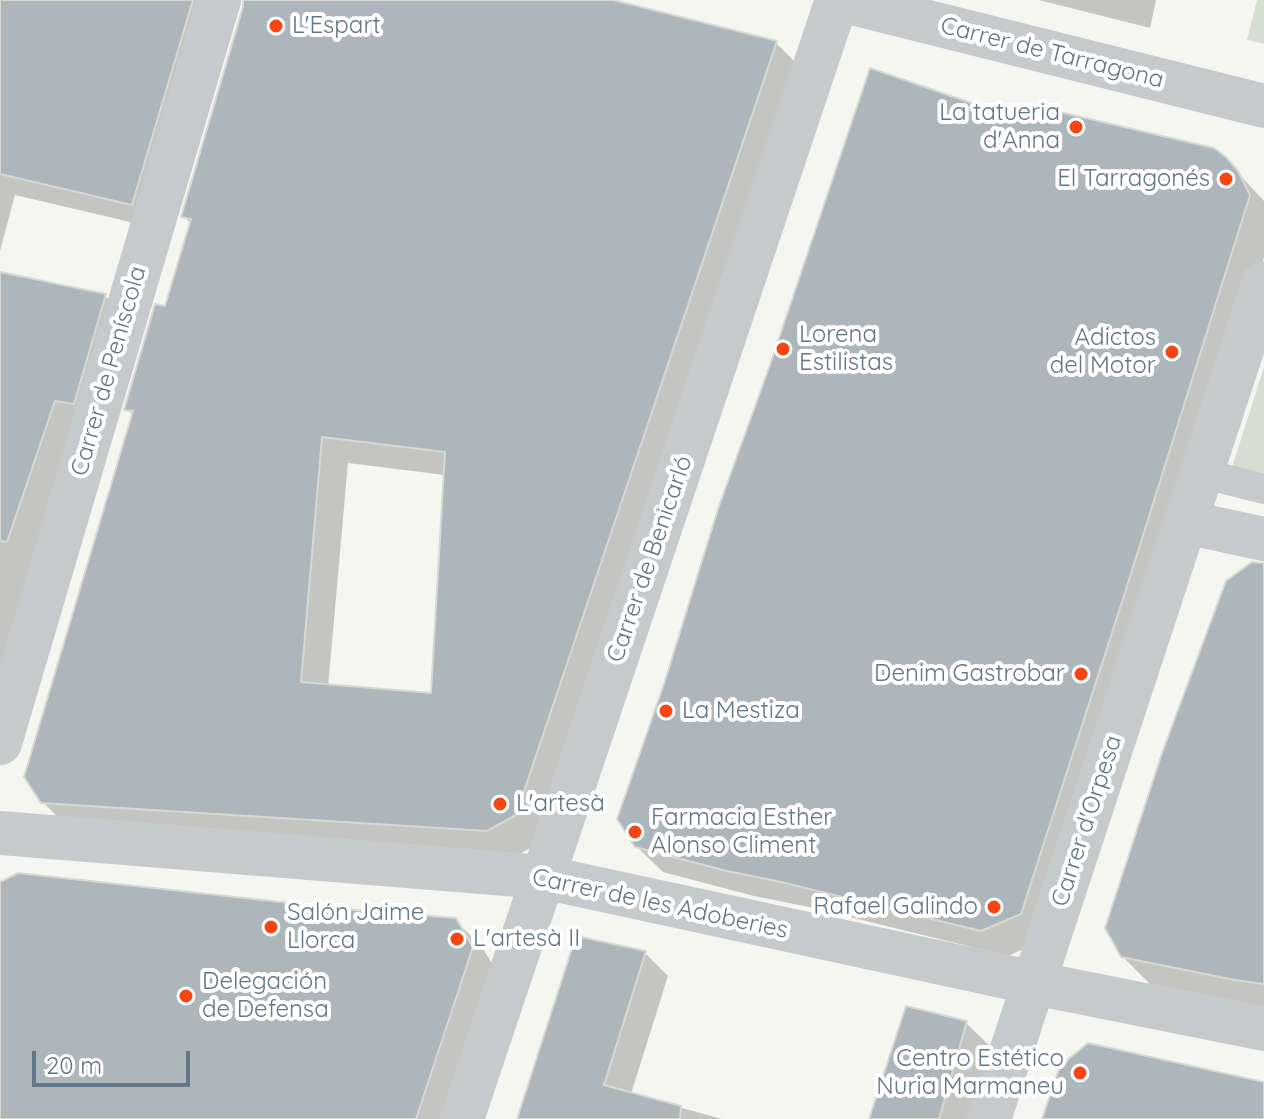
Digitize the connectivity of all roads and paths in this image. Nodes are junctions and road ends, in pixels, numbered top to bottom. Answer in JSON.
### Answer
{"nodes":[{"id":1,"x":219,"y":0,"type":"edge"},
{"id":2,"x":839,"y":0,"type":"edge"},
{"id":3,"x":1264,"y":106,"type":"edge"},
{"id":4,"x":1264,"y":283,"type":"edge"},
{"id":5,"x":1201,"y":473,"type":"junction"},
{"id":6,"x":1264,"y":489,"type":"edge"},
{"id":7,"x":1185,"y":522,"type":"junction"},
{"id":8,"x":1264,"y":539,"type":"edge"},
{"id":9,"x":0,"y":743,"type":"edge"},
{"id":10,"x":0,"y":833,"type":"edge"},
{"id":11,"x":543,"y":877,"type":"junction"},
{"id":12,"x":1034,"y":983,"type":"junction"},
{"id":13,"x":1264,"y":1029,"type":"edge"},
{"id":14,"x":462,"y":1119,"type":"edge"},
{"id":15,"x":989,"y":1119,"type":"edge"}],
"edges":[{"from":1,"to":9,"type":"street","name":"Carrer de Peníscola"},
{"from":2,"to":3,"type":"street","name":"Carrer de Tarragona"},
{"from":2,"to":11,"type":"street","name":"Carrer de Benicarló"},
{"from":4,"to":5,"type":"street","name":"Carrer d'Orpesa"},
{"from":5,"to":6,"type":"lane"},
{"from":5,"to":7,"type":"street","name":"Carrer d'Orpesa"},
{"from":7,"to":8,"type":"street"},
{"from":7,"to":12,"type":"street","name":"Carrer d'Orpesa"},
{"from":10,"to":11,"type":"street","name":"Carrer de les Adoberies"},
{"from":11,"to":12,"type":"street","name":"Carrer de les Adoberies"},
{"from":11,"to":14,"type":"street","name":"Carrer de Benicarló"},
{"from":12,"to":13,"type":"street","name":"Carrer de les Adoberies"},
{"from":12,"to":15,"type":"street","name":"Carrer d'Orpesa"}]}
